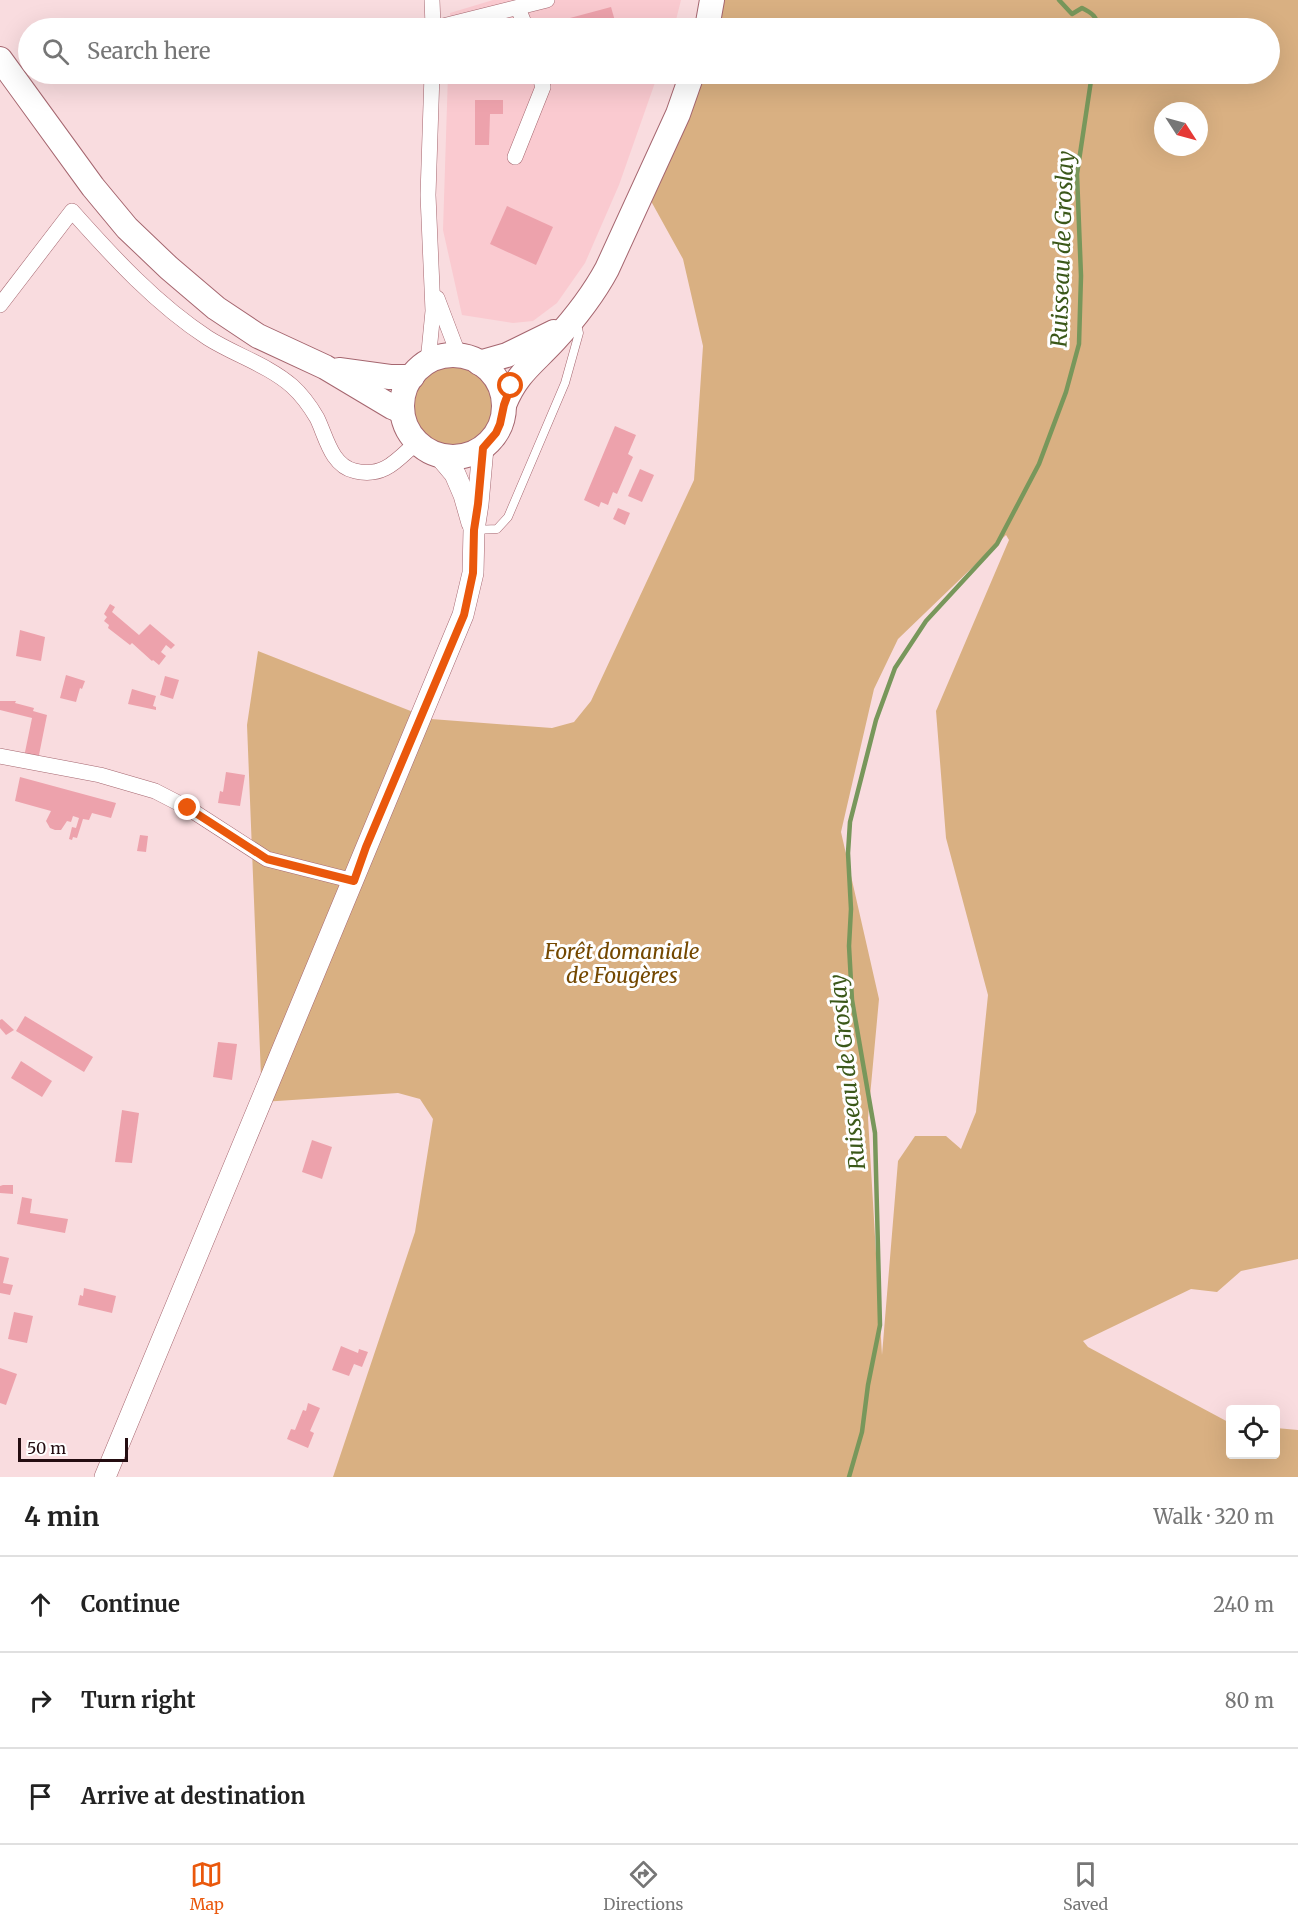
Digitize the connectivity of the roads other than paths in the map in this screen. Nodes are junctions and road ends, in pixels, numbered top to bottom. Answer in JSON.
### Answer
{"nodes":[{"id":1,"x":432,"y":0,"type":"edge"},
{"id":2,"x":547,"y":0,"type":"edge"},
{"id":3,"x":712,"y":0,"type":"edge"},
{"id":4,"x":518,"y":8,"type":"junction"},
{"id":5,"x":433,"y":18,"type":"edge"},
{"id":6,"x":476,"y":18,"type":"edge"},
{"id":7,"x":522,"y":18,"type":"edge"},
{"id":8,"x":709,"y":18,"type":"edge"},
{"id":9,"x":0,"y":59,"type":"edge"},
{"id":10,"x":18,"y":84,"type":"edge"},
{"id":11,"x":18,"y":84,"type":"edge"},
{"id":12,"x":432,"y":84,"type":"edge"},
{"id":13,"x":542,"y":84,"type":"edge"},
{"id":14,"x":688,"y":84,"type":"edge"},
{"id":15,"x":515,"y":157,"type":"dead end"},
{"id":16,"x":433,"y":286,"type":"junction"},
{"id":17,"x":0,"y":305,"type":"edge"},
{"id":18,"x":571,"y":321,"type":"junction"},
{"id":19,"x":469,"y":359,"type":"junction"},
{"id":20,"x":325,"y":367,"type":"junction"},
{"id":21,"x":420,"y":369,"type":"junction"},
{"id":22,"x":504,"y":405,"type":"junction"},
{"id":23,"x":402,"y":411,"type":"junction"},
{"id":24,"x":417,"y":442,"type":"junction"},
{"id":25,"x":483,"y":448,"type":"junction"},
{"id":26,"x":439,"y":455,"type":"junction"},
{"id":27,"x":474,"y":530,"type":"junction"},
{"id":28,"x":0,"y":756,"type":"edge"},
{"id":29,"x":354,"y":881,"type":"junction"},
{"id":30,"x":105,"y":1477,"type":"edge"}],
"edges":[{"from":1,"to":5,"type":"street"},
{"from":2,"to":4,"type":"street"},
{"from":3,"to":8,"type":"main road"},
{"from":4,"to":6,"type":"street"},
{"from":4,"to":7,"type":"street"},
{"from":9,"to":10,"type":"main road"},
{"from":11,"to":20,"type":"main road"},
{"from":12,"to":16,"type":"street"},
{"from":13,"to":15,"type":"street"},
{"from":14,"to":18,"type":"main road"},
{"from":16,"to":19,"type":"street"},
{"from":16,"to":21,"type":"street"},
{"from":17,"to":24,"type":"street"},
{"from":18,"to":19,"type":"main road"},
{"from":18,"to":22,"type":"main road"},
{"from":18,"to":27,"type":"lane"},
{"from":19,"to":21,"type":"main road"},
{"from":19,"to":22,"type":"main road"},
{"from":20,"to":21,"type":"main road"},
{"from":20,"to":23,"type":"main road"},
{"from":21,"to":23,"type":"main road"},
{"from":22,"to":25,"type":"main road"},
{"from":23,"to":24,"type":"main road"},
{"from":24,"to":26,"type":"main road"},
{"from":25,"to":26,"type":"main road"},
{"from":25,"to":27,"type":"main road"},
{"from":26,"to":27,"type":"main road"},
{"from":27,"to":29,"type":"main road"},
{"from":28,"to":29,"type":"street"},
{"from":29,"to":30,"type":"main road"}]}
